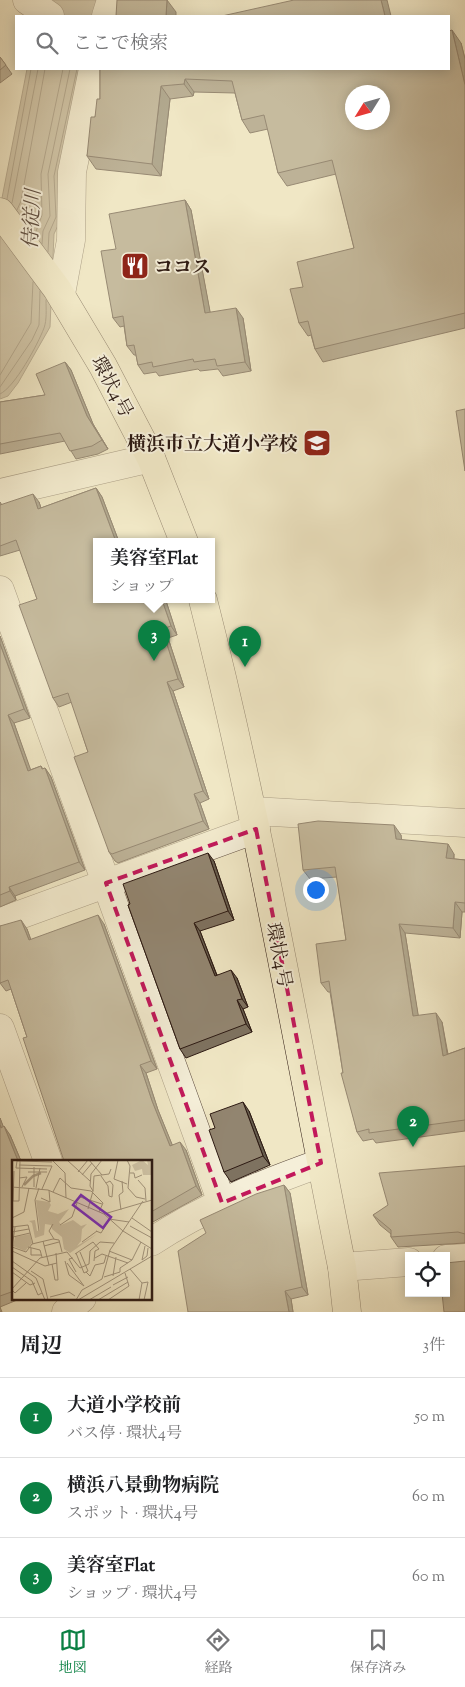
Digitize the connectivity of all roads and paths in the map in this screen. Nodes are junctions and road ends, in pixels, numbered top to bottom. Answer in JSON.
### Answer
{"nodes":[{"id":1,"x":111,"y":0,"type":"edge"},
{"id":2,"x":106,"y":15,"type":"edge"},
{"id":3,"x":93,"y":70,"type":"edge"},
{"id":4,"x":0,"y":212,"type":"edge"},
{"id":5,"x":59,"y":291,"type":"junction"},
{"id":6,"x":151,"y":458,"type":"junction"},
{"id":7,"x":0,"y":493,"type":"edge"},
{"id":8,"x":182,"y":538,"type":"edge"},
{"id":9,"x":0,"y":590,"type":"edge"},
{"id":10,"x":204,"y":603,"type":"edge"},
{"id":11,"x":254,"y":820,"type":"junction"},
{"id":12,"x":465,"y":823,"type":"edge"},
{"id":13,"x":106,"y":883,"type":"junction"},
{"id":14,"x":0,"y":922,"type":"edge"},
{"id":15,"x":0,"y":1028,"type":"edge"},
{"id":16,"x":48,"y":1160,"type":"edge"},
{"id":17,"x":321,"y":1163,"type":"junction"},
{"id":18,"x":222,"y":1203,"type":"junction"},
{"id":19,"x":152,"y":1241,"type":"edge"},
{"id":20,"x":465,"y":1258,"type":"edge"},
{"id":21,"x":450,"y":1259,"type":"edge"},
{"id":22,"x":405,"y":1262,"type":"edge"},
{"id":23,"x":342,"y":1267,"type":"junction"},
{"id":24,"x":80,"y":1300,"type":"edge"},
{"id":25,"x":66,"y":1312,"type":"edge"},
{"id":26,"x":347,"y":1312,"type":"edge"}],
"edges":[{"from":1,"to":2,"type":"street"},
{"from":3,"to":5,"type":"street"},
{"from":4,"to":5,"type":"main road","name":"環状4号"},
{"from":5,"to":6,"type":"main road","name":"環状4号"},
{"from":6,"to":7,"type":"street"},
{"from":6,"to":8,"type":"main road","name":"環状4号"},
{"from":9,"to":13,"type":"street"},
{"from":10,"to":11,"type":"main road","name":"環状4号"},
{"from":11,"to":12,"type":"street"},
{"from":11,"to":13,"type":"street"},
{"from":11,"to":17,"type":"main road","name":"環状4号"},
{"from":13,"to":14,"type":"street"},
{"from":13,"to":18,"type":"street"},
{"from":15,"to":16,"type":"street"},
{"from":17,"to":18,"type":"street"},
{"from":17,"to":23,"type":"main road","name":"環状4号"},
{"from":18,"to":19,"type":"street"},
{"from":20,"to":21,"type":"street"},
{"from":22,"to":23,"type":"street"},
{"from":23,"to":26,"type":"main road","name":"環状4号"},
{"from":24,"to":25,"type":"street"}]}
